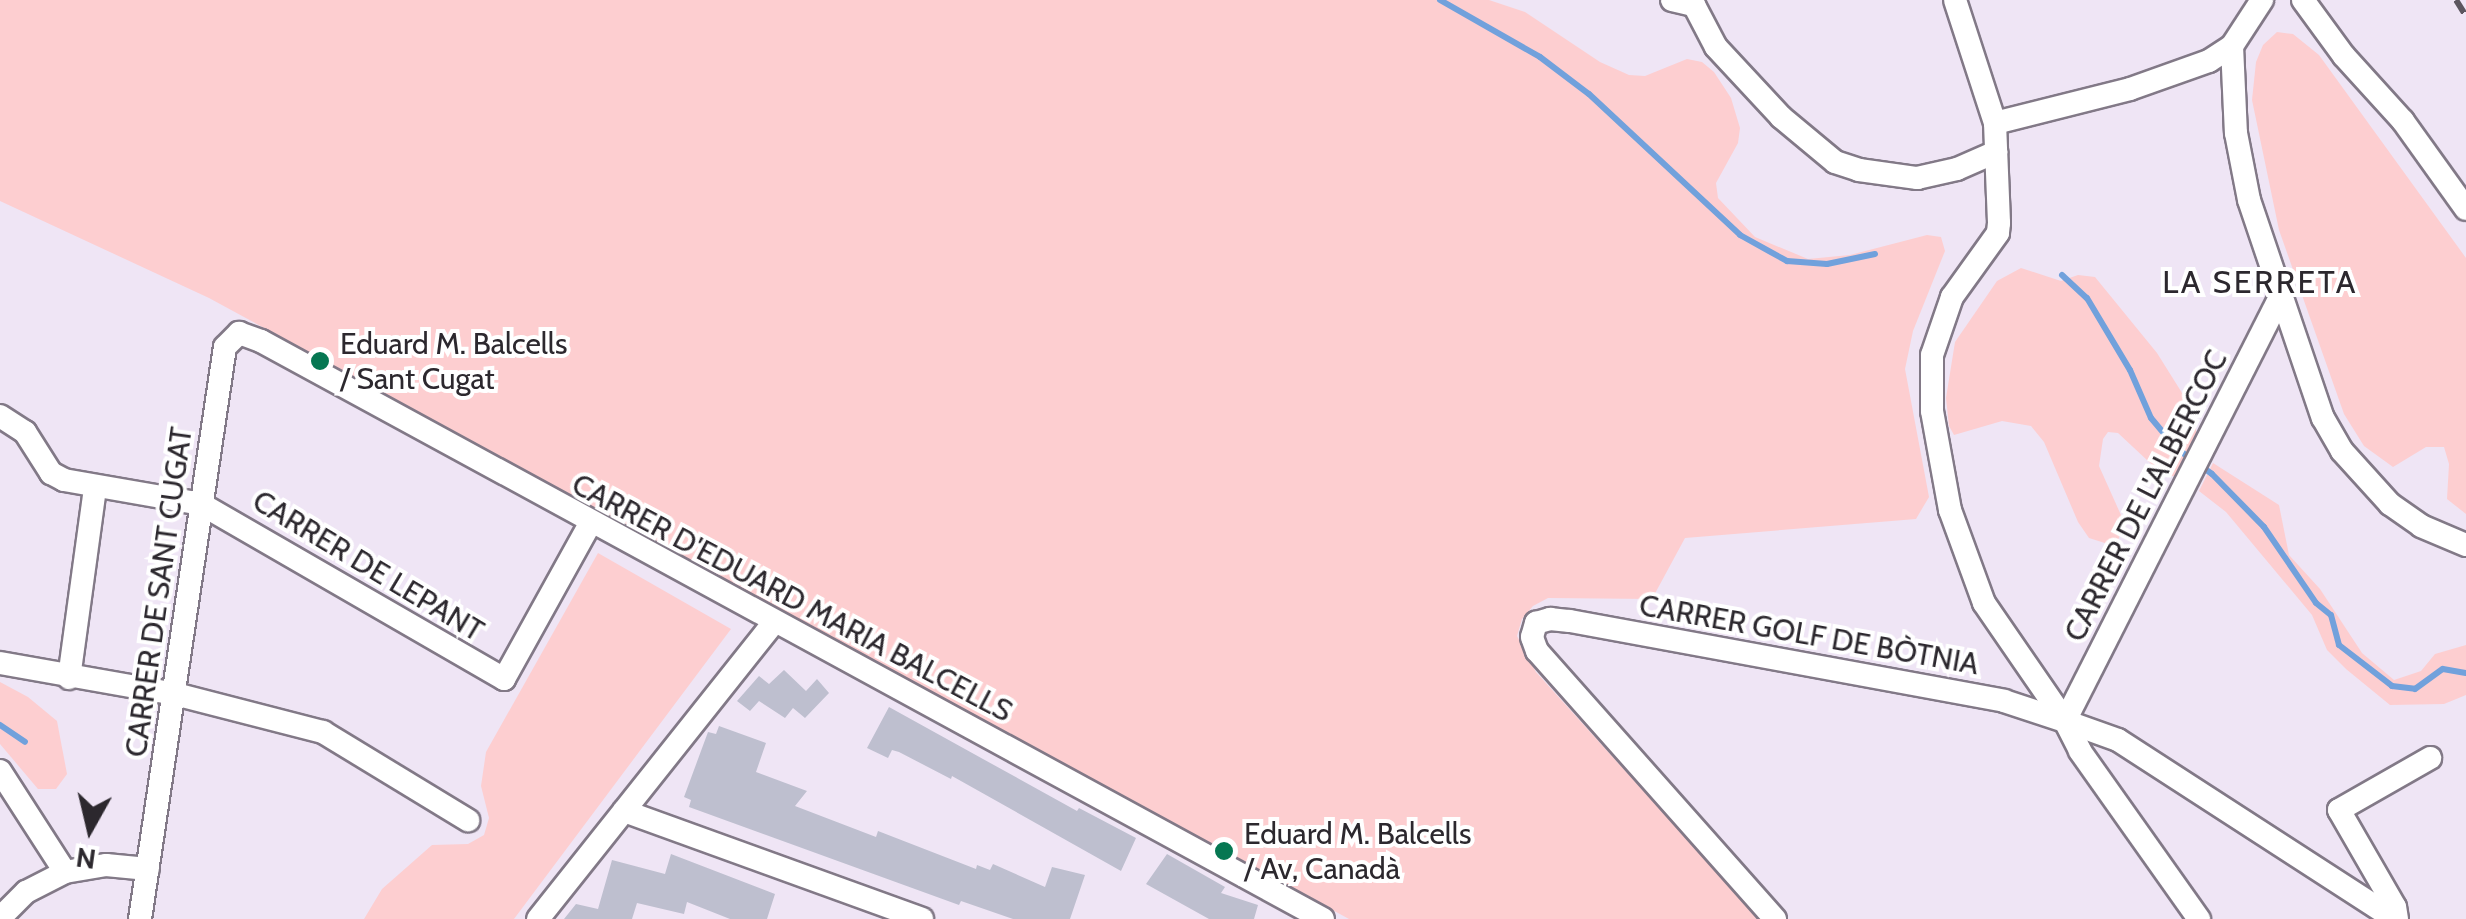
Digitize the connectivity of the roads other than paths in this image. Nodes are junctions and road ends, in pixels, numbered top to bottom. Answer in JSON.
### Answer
{"nodes":[{"id":1,"x":1955,"y":0,"type":"edge"},
{"id":2,"x":2262,"y":0,"type":"edge"},
{"id":3,"x":2303,"y":0,"type":"edge"},
{"id":4,"x":1687,"y":2,"type":"edge"},
{"id":5,"x":2232,"y":46,"type":"junction"},
{"id":6,"x":1994,"y":124,"type":"junction"},
{"id":7,"x":1996,"y":152,"type":"junction"},
{"id":8,"x":2466,"y":208,"type":"edge"},
{"id":9,"x":2280,"y":297,"type":"junction"},
{"id":10,"x":233,"y":335,"type":"joint"},
{"id":11,"x":0,"y":416,"type":"edge"},
{"id":12,"x":96,"y":488,"type":"junction"},
{"id":13,"x":202,"y":504,"type":"junction"},
{"id":14,"x":590,"y":524,"type":"junction"},
{"id":15,"x":2466,"y":545,"type":"edge"},
{"id":16,"x":774,"y":622,"type":"junction"},
{"id":17,"x":0,"y":664,"type":"edge"},
{"id":18,"x":69,"y":678,"type":"junction"},
{"id":19,"x":175,"y":694,"type":"junction"},
{"id":20,"x":2065,"y":722,"type":"junction"},
{"id":21,"x":2430,"y":758,"type":"dead end"},
{"id":22,"x":0,"y":771,"type":"edge"},
{"id":23,"x":624,"y":811,"type":"junction"},
{"id":24,"x":468,"y":820,"type":"dead end"},
{"id":25,"x":148,"y":869,"type":"junction"},
{"id":26,"x":65,"y":872,"type":"junction"},
{"id":27,"x":1297,"y":912,"type":"edge"},
{"id":28,"x":0,"y":918,"type":"edge"},
{"id":29,"x":140,"y":919,"type":"edge"},
{"id":30,"x":538,"y":919,"type":"edge"},
{"id":31,"x":922,"y":919,"type":"edge"},
{"id":32,"x":1323,"y":919,"type":"edge"},
{"id":33,"x":1774,"y":919,"type":"edge"},
{"id":34,"x":2199,"y":919,"type":"edge"},
{"id":35,"x":2396,"y":919,"type":"edge"}],
"edges":[{"from":1,"to":6,"type":"street"},
{"from":2,"to":5,"type":"street"},
{"from":3,"to":8,"type":"street"},
{"from":4,"to":7,"type":"street"},
{"from":5,"to":6,"type":"street"},
{"from":5,"to":9,"type":"street"},
{"from":6,"to":7,"type":"street"},
{"from":7,"to":20,"type":"street"},
{"from":9,"to":15,"type":"street"},
{"from":9,"to":20,"type":"street","name":"CARRER DE L'ALBERCOC"},
{"from":10,"to":13,"type":"street","name":"CARRER DE SANT CUGAT"},
{"from":10,"to":14,"type":"street","name":"CARRER D'EDUARD MARIA BALCELLS"},
{"from":11,"to":12,"type":"street"},
{"from":12,"to":13,"type":"street"},
{"from":12,"to":18,"type":"street"},
{"from":13,"to":14,"type":"street","name":"CARRER DE LEPANT"},
{"from":13,"to":19,"type":"street","name":"CARRER DE SANT CUGAT"},
{"from":14,"to":16,"type":"street","name":"CARRER D'EDUARD MARIA BALCELLS"},
{"from":16,"to":23,"type":"street"},
{"from":16,"to":27,"type":"street","name":"CARRER D'EDUARD MARIA BALCELLS"},
{"from":17,"to":18,"type":"street"},
{"from":18,"to":19,"type":"street"},
{"from":19,"to":24,"type":"street"},
{"from":19,"to":25,"type":"street","name":"CARRER DE SANT CUGAT"},
{"from":20,"to":33,"type":"street","name":"CARRER GOLF DE BÒTNIA"},
{"from":20,"to":34,"type":"street"},
{"from":20,"to":35,"type":"street","name":"CARRER GOLF DE BÒTNIA"},
{"from":21,"to":35,"type":"street"},
{"from":22,"to":26,"type":"street"},
{"from":23,"to":30,"type":"street"},
{"from":23,"to":31,"type":"street"},
{"from":25,"to":26,"type":"street"},
{"from":25,"to":29,"type":"street","name":"CARRER DE SANT CUGAT"},
{"from":26,"to":28,"type":"street"},
{"from":27,"to":32,"type":"street","name":"CARRER D'EDUARD MARIA BALCELLS"}]}
